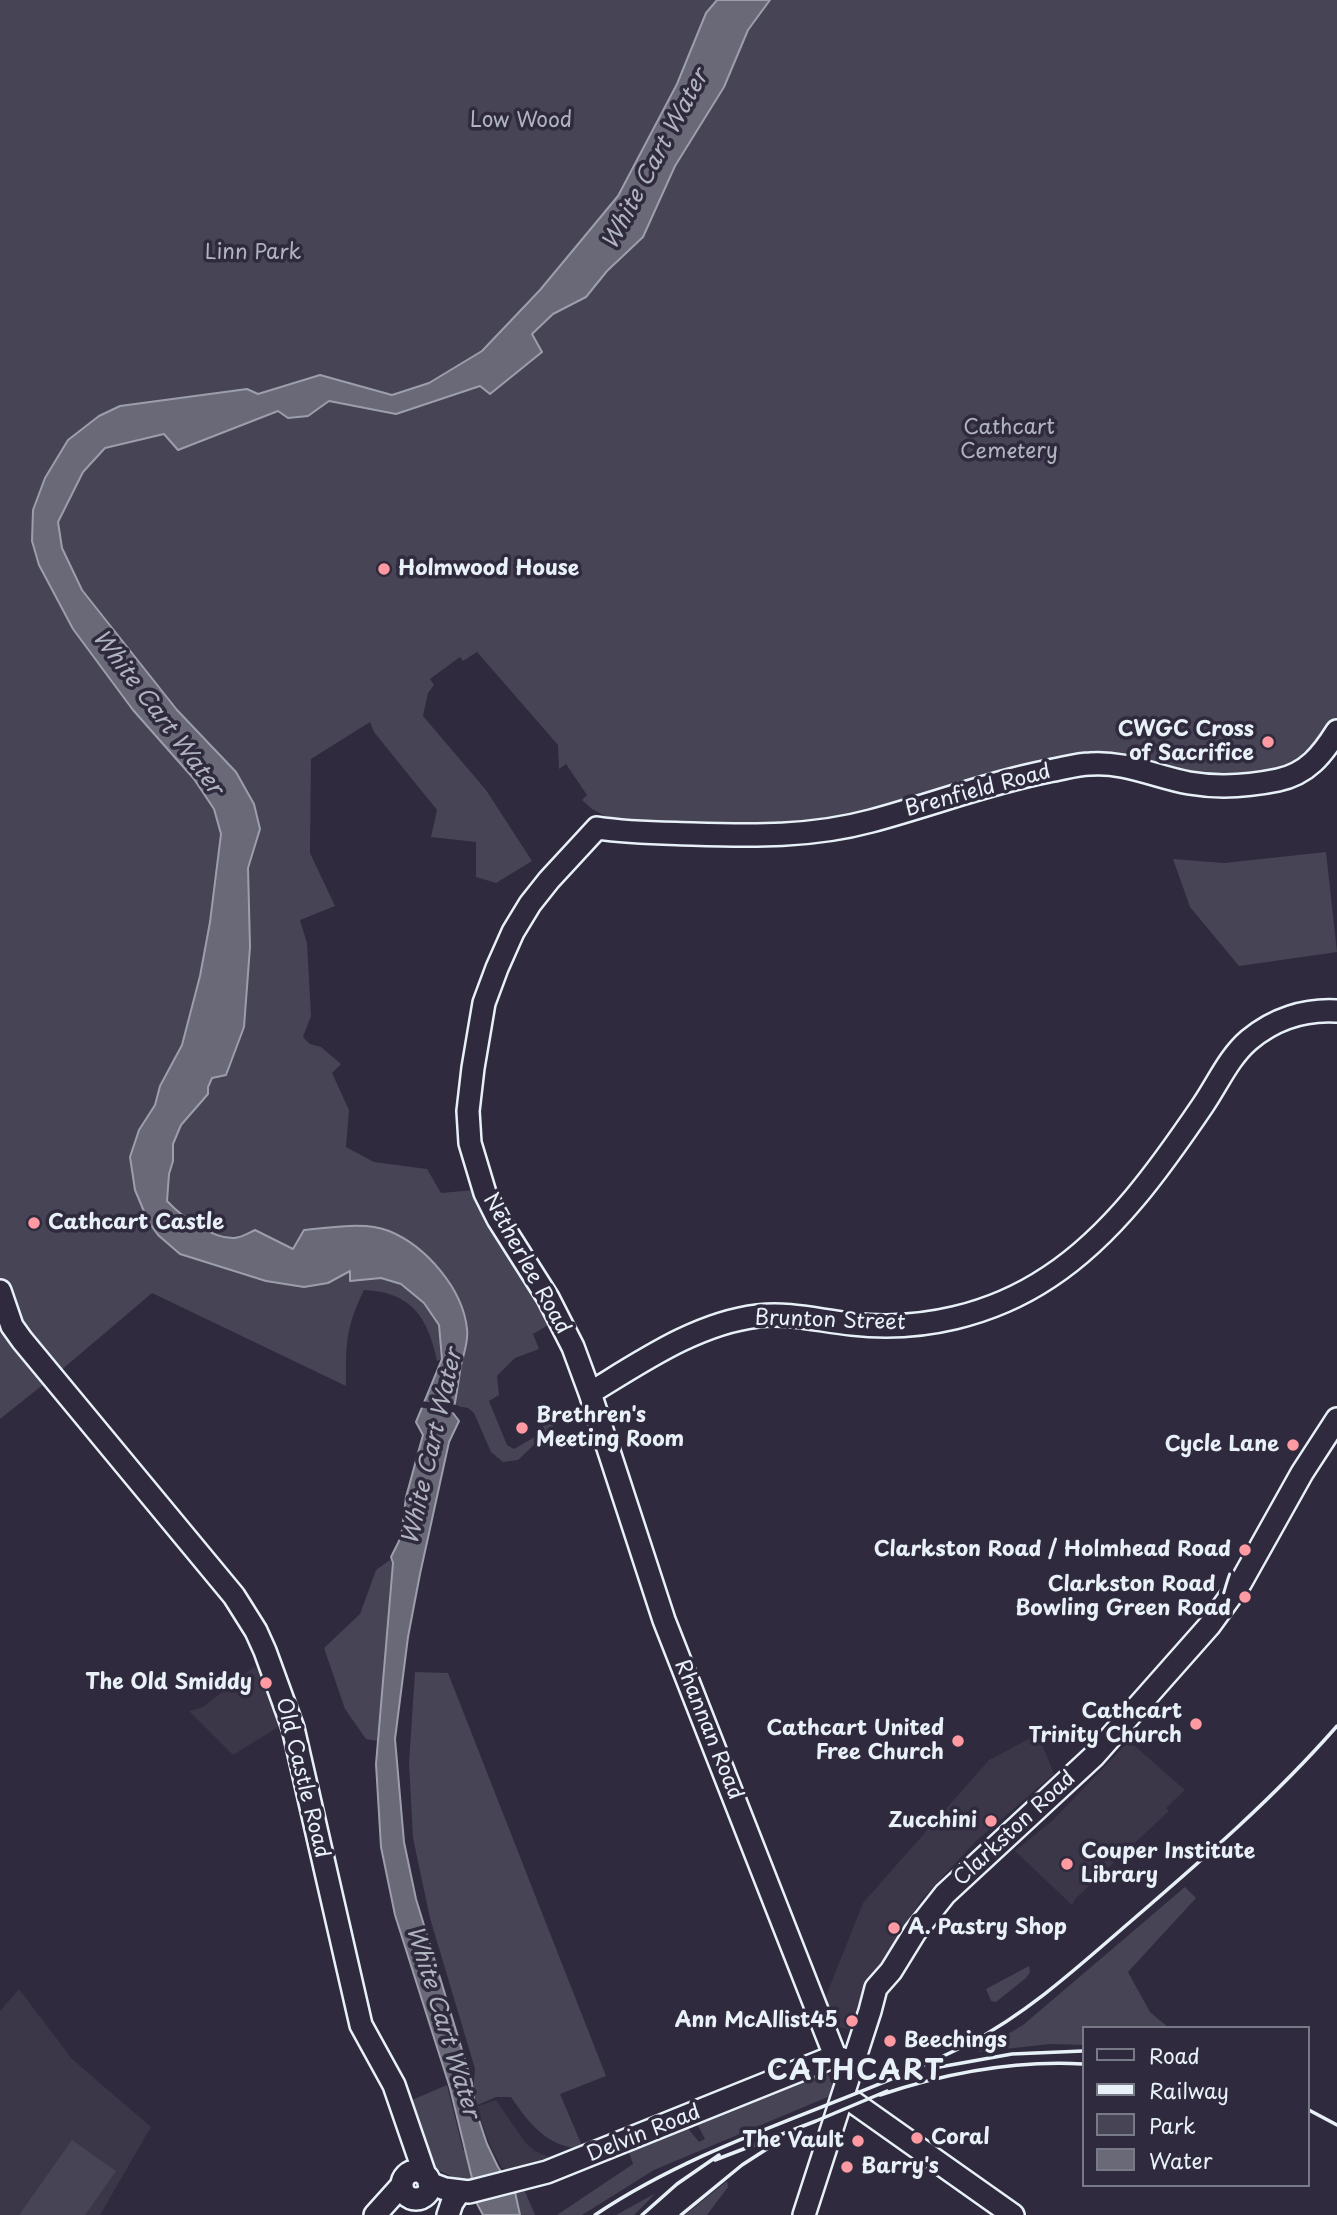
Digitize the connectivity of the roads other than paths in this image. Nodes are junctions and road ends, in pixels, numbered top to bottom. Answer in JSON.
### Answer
{"nodes":[{"id":1,"x":1337,"y":731,"type":"edge"},
{"id":2,"x":597,"y":828,"type":"joint"},
{"id":3,"x":1337,"y":1011,"type":"edge"},
{"id":4,"x":0,"y":1291,"type":"edge"},
{"id":5,"x":591,"y":1396,"type":"junction"},
{"id":6,"x":1337,"y":1419,"type":"edge"},
{"id":7,"x":891,"y":1971,"type":"junction"},
{"id":8,"x":844,"y":2059,"type":"junction"},
{"id":9,"x":853,"y":2102,"type":"junction"},
{"id":10,"x":415,"y":2187,"type":"junction"},
{"id":11,"x":465,"y":2191,"type":"junction"},
{"id":12,"x":377,"y":2215,"type":"edge"},
{"id":13,"x":433,"y":2215,"type":"edge"},
{"id":14,"x":449,"y":2215,"type":"edge"},
{"id":15,"x":804,"y":2215,"type":"edge"},
{"id":16,"x":816,"y":2215,"type":"edge"},
{"id":17,"x":1013,"y":2215,"type":"edge"}],
"edges":[{"from":1,"to":2,"type":"street","name":"Brenfield Road"},
{"from":2,"to":5,"type":"street","name":"Netherlee Road"},
{"from":3,"to":5,"type":"street","name":"Brunton Street"},
{"from":4,"to":10,"type":"street","name":"Old Castle Road"},
{"from":5,"to":8,"type":"street","name":"Rhannan Road"},
{"from":6,"to":7,"type":"street","name":"Clarkston Road"},
{"from":7,"to":8,"type":"street","name":"Clarkston Road"},
{"from":7,"to":9,"type":"street","name":"Clarkston Road"},
{"from":8,"to":9,"type":"street","name":"Clarkston Road"},
{"from":8,"to":11,"type":"street","name":"Delvin Road"},
{"from":8,"to":15,"type":"street","name":"Clarkston Road"},
{"from":9,"to":16,"type":"street","name":"Clarkston Road"},
{"from":9,"to":17,"type":"street"},
{"from":10,"to":11,"type":"street","name":"Delvin Road"},
{"from":10,"to":12,"type":"street"},
{"from":10,"to":13,"type":"street","name":"Old Castle Road"},
{"from":11,"to":14,"type":"street"}]}
